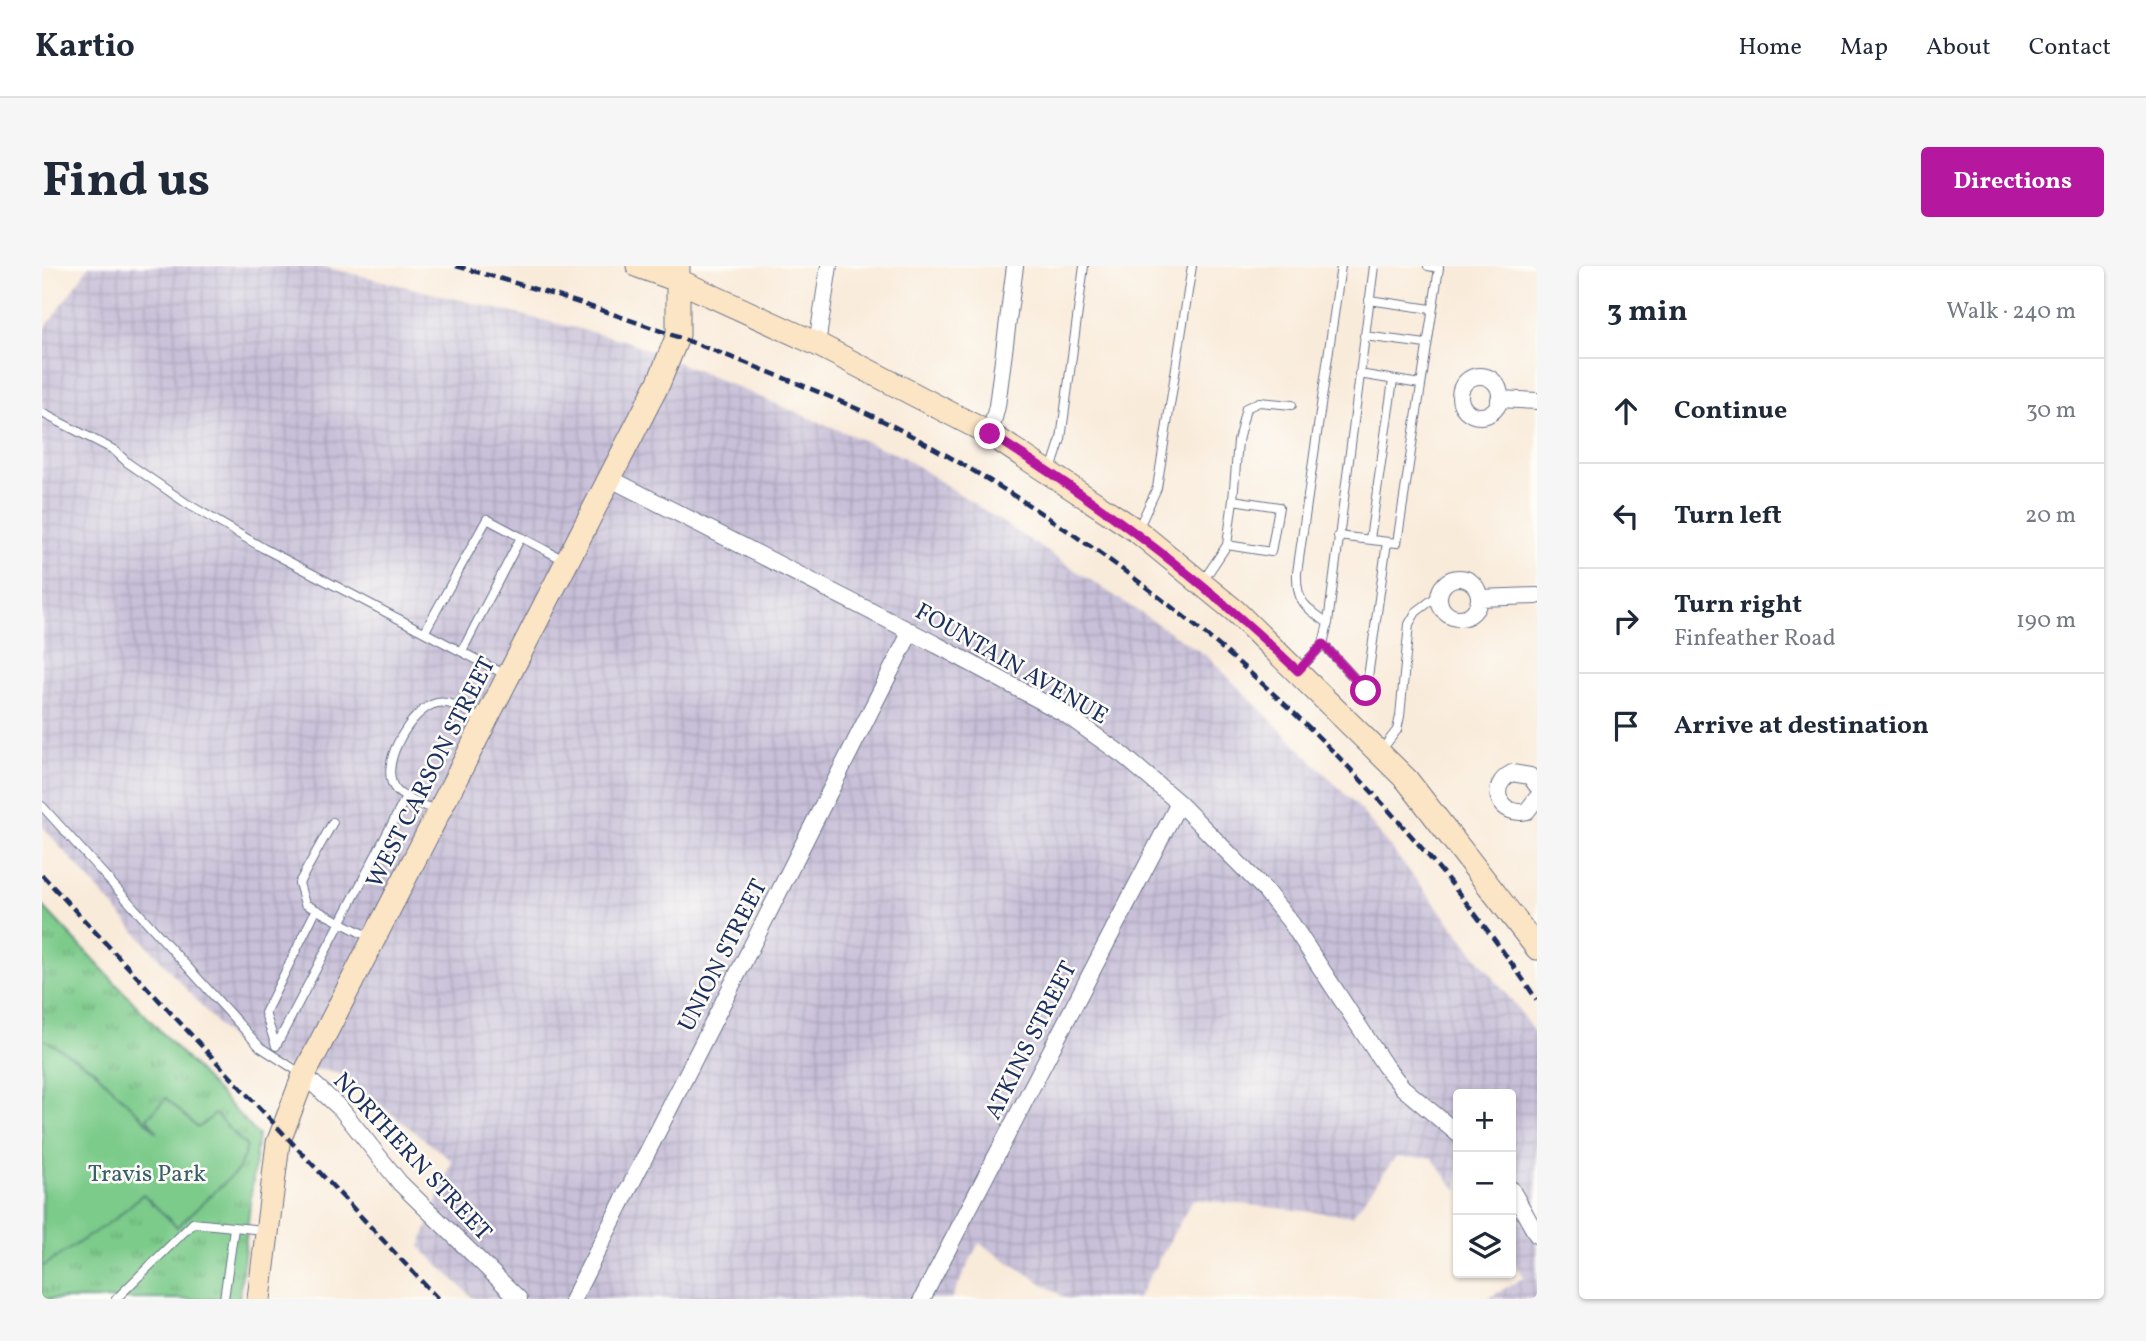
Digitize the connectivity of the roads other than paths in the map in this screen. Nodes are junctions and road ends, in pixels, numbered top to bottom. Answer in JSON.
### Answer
{"nodes":[{"id":1,"x":638,"y":266,"type":"edge"},
{"id":2,"x":829,"y":266,"type":"edge"},
{"id":3,"x":1015,"y":266,"type":"edge"},
{"id":4,"x":1084,"y":266,"type":"edge"},
{"id":5,"x":1192,"y":266,"type":"edge"},
{"id":6,"x":1341,"y":266,"type":"edge"},
{"id":7,"x":1374,"y":266,"type":"edge"},
{"id":8,"x":1428,"y":266,"type":"edge"},
{"id":9,"x":678,"y":273,"type":"edge"},
{"id":10,"x":1369,"y":300,"type":"junction"},
{"id":11,"x":1431,"y":309,"type":"junction"},
{"id":12,"x":1364,"y":336,"type":"junction"},
{"id":13,"x":817,"y":344,"type":"junction"},
{"id":14,"x":1426,"y":344,"type":"junction"},
{"id":15,"x":1359,"y":374,"type":"junction"},
{"id":16,"x":1393,"y":380,"type":"junction"},
{"id":17,"x":1420,"y":384,"type":"junction"},
{"id":18,"x":1500,"y":399,"type":"dead end"},
{"id":19,"x":1537,"y":401,"type":"edge"},
{"id":20,"x":1292,"y":405,"type":"dead end"},
{"id":21,"x":42,"y":413,"type":"edge"},
{"id":22,"x":990,"y":434,"type":"junction"},
{"id":23,"x":1050,"y":471,"type":"junction"},
{"id":24,"x":609,"y":478,"type":"junction"},
{"id":25,"x":1233,"y":500,"type":"junction"},
{"id":26,"x":1137,"y":531,"type":"junction"},
{"id":27,"x":1338,"y":536,"type":"junction"},
{"id":28,"x":521,"y":537,"type":"junction"},
{"id":29,"x":1370,"y":538,"type":"junction"},
{"id":30,"x":1387,"y":542,"type":"junction"},
{"id":31,"x":1227,"y":545,"type":"junction"},
{"id":32,"x":567,"y":561,"type":"junction"},
{"id":33,"x":1202,"y":584,"type":"junction"},
{"id":34,"x":1440,"y":594,"type":"junction"},
{"id":35,"x":1537,"y":596,"type":"edge"},
{"id":36,"x":1480,"y":598,"type":"junction"},
{"id":37,"x":1328,"y":623,"type":"junction"},
{"id":38,"x":425,"y":631,"type":"junction"},
{"id":39,"x":911,"y":631,"type":"junction"},
{"id":40,"x":1323,"y":644,"type":"junction"},
{"id":41,"x":462,"y":651,"type":"junction"},
{"id":42,"x":1298,"y":671,"type":"junction"},
{"id":43,"x":508,"y":676,"type":"junction"},
{"id":44,"x":485,"y":722,"type":"junction"},
{"id":45,"x":1380,"y":752,"type":"junction"},
{"id":46,"x":1537,"y":786,"type":"edge"},
{"id":47,"x":406,"y":797,"type":"junction"},
{"id":48,"x":1537,"y":798,"type":"edge"},
{"id":49,"x":1179,"y":803,"type":"junction"},
{"id":50,"x":42,"y":806,"type":"edge"},
{"id":51,"x":439,"y":812,"type":"junction"},
{"id":52,"x":333,"y":822,"type":"dead end"},
{"id":53,"x":316,"y":910,"type":"junction"},
{"id":54,"x":342,"y":923,"type":"junction"},
{"id":55,"x":373,"y":939,"type":"junction"},
{"id":56,"x":1536,"y":943,"type":"edge"},
{"id":57,"x":276,"y":1046,"type":"junction"},
{"id":58,"x":271,"y":1055,"type":"junction"},
{"id":59,"x":304,"y":1074,"type":"junction"},
{"id":60,"x":1453,"y":1130,"type":"edge"},
{"id":61,"x":1516,"y":1198,"type":"edge"},
{"id":62,"x":234,"y":1228,"type":"junction"},
{"id":63,"x":267,"y":1231,"type":"junction"},
{"id":64,"x":1537,"y":1235,"type":"edge"},
{"id":65,"x":116,"y":1299,"type":"edge"},
{"id":66,"x":224,"y":1299,"type":"edge"},
{"id":67,"x":259,"y":1299,"type":"edge"},
{"id":68,"x":519,"y":1299,"type":"edge"},
{"id":69,"x":573,"y":1299,"type":"edge"},
{"id":70,"x":922,"y":1299,"type":"edge"}],
"edges":[{"from":1,"to":9,"type":"street"},
{"from":2,"to":13,"type":"street"},
{"from":3,"to":22,"type":"street"},
{"from":4,"to":23,"type":"lane"},
{"from":5,"to":26,"type":"lane"},
{"from":6,"to":37,"type":"lane"},
{"from":7,"to":10,"type":"lane"},
{"from":8,"to":11,"type":"lane"},
{"from":9,"to":13,"type":"street"},
{"from":9,"to":24,"type":"street","name":"WEST CARSON STREET"},
{"from":10,"to":11,"type":"lane"},
{"from":10,"to":12,"type":"lane"},
{"from":11,"to":14,"type":"lane"},
{"from":12,"to":14,"type":"lane"},
{"from":12,"to":15,"type":"lane"},
{"from":13,"to":22,"type":"street"},
{"from":14,"to":17,"type":"lane"},
{"from":15,"to":16,"type":"lane"},
{"from":15,"to":27,"type":"lane"},
{"from":16,"to":17,"type":"lane"},
{"from":16,"to":29,"type":"lane"},
{"from":17,"to":30,"type":"lane"},
{"from":18,"to":19,"type":"street"},
{"from":20,"to":25,"type":"lane"},
{"from":21,"to":38,"type":"lane"},
{"from":22,"to":23,"type":"street"},
{"from":23,"to":26,"type":"street"},
{"from":24,"to":32,"type":"street","name":"WEST CARSON STREET"},
{"from":24,"to":39,"type":"street","name":"FOUNTAIN AVENUE"},
{"from":25,"to":31,"type":"lane"},
{"from":25,"to":31,"type":"lane"},
{"from":26,"to":33,"type":"street"},
{"from":27,"to":29,"type":"lane"},
{"from":27,"to":37,"type":"lane"},
{"from":28,"to":32,"type":"lane"},
{"from":28,"to":38,"type":"lane"},
{"from":28,"to":41,"type":"lane"},
{"from":29,"to":30,"type":"lane"},
{"from":30,"to":40,"type":"lane"},
{"from":31,"to":33,"type":"lane"},
{"from":32,"to":43,"type":"street","name":"WEST CARSON STREET"},
{"from":33,"to":42,"type":"street"},
{"from":34,"to":36,"type":"street"},
{"from":34,"to":36,"type":"street"},
{"from":34,"to":45,"type":"lane"},
{"from":35,"to":36,"type":"street"},
{"from":37,"to":40,"type":"lane"},
{"from":38,"to":41,"type":"lane"},
{"from":39,"to":49,"type":"street","name":"FOUNTAIN AVENUE"},
{"from":39,"to":69,"type":"street","name":"UNION STREET"},
{"from":40,"to":42,"type":"lane"},
{"from":41,"to":43,"type":"lane"},
{"from":42,"to":45,"type":"street"},
{"from":43,"to":44,"type":"street","name":"WEST CARSON STREET"},
{"from":44,"to":47,"type":"lane"},
{"from":44,"to":51,"type":"street","name":"WEST CARSON STREET"},
{"from":45,"to":56,"type":"street"},
{"from":46,"to":48,"type":"street"},
{"from":47,"to":51,"type":"lane"},
{"from":47,"to":54,"type":"lane"},
{"from":49,"to":60,"type":"street","name":"FOUNTAIN AVENUE"},
{"from":49,"to":70,"type":"street","name":"ATKINS STREET"},
{"from":50,"to":58,"type":"lane"},
{"from":51,"to":55,"type":"street","name":"WEST CARSON STREET"},
{"from":52,"to":53,"type":"lane"},
{"from":53,"to":54,"type":"lane"},
{"from":53,"to":57,"type":"lane"},
{"from":54,"to":55,"type":"lane"},
{"from":54,"to":57,"type":"lane"},
{"from":55,"to":59,"type":"street","name":"WEST CARSON STREET"},
{"from":57,"to":58,"type":"lane"},
{"from":58,"to":59,"type":"lane"},
{"from":59,"to":63,"type":"street","name":"WEST CARSON STREET"},
{"from":59,"to":68,"type":"street","name":"NORTHERN STREET"},
{"from":61,"to":64,"type":"street"},
{"from":62,"to":63,"type":"lane"},
{"from":62,"to":65,"type":"lane"},
{"from":62,"to":66,"type":"lane"},
{"from":63,"to":67,"type":"street","name":"WEST CARSON STREET"}]}
